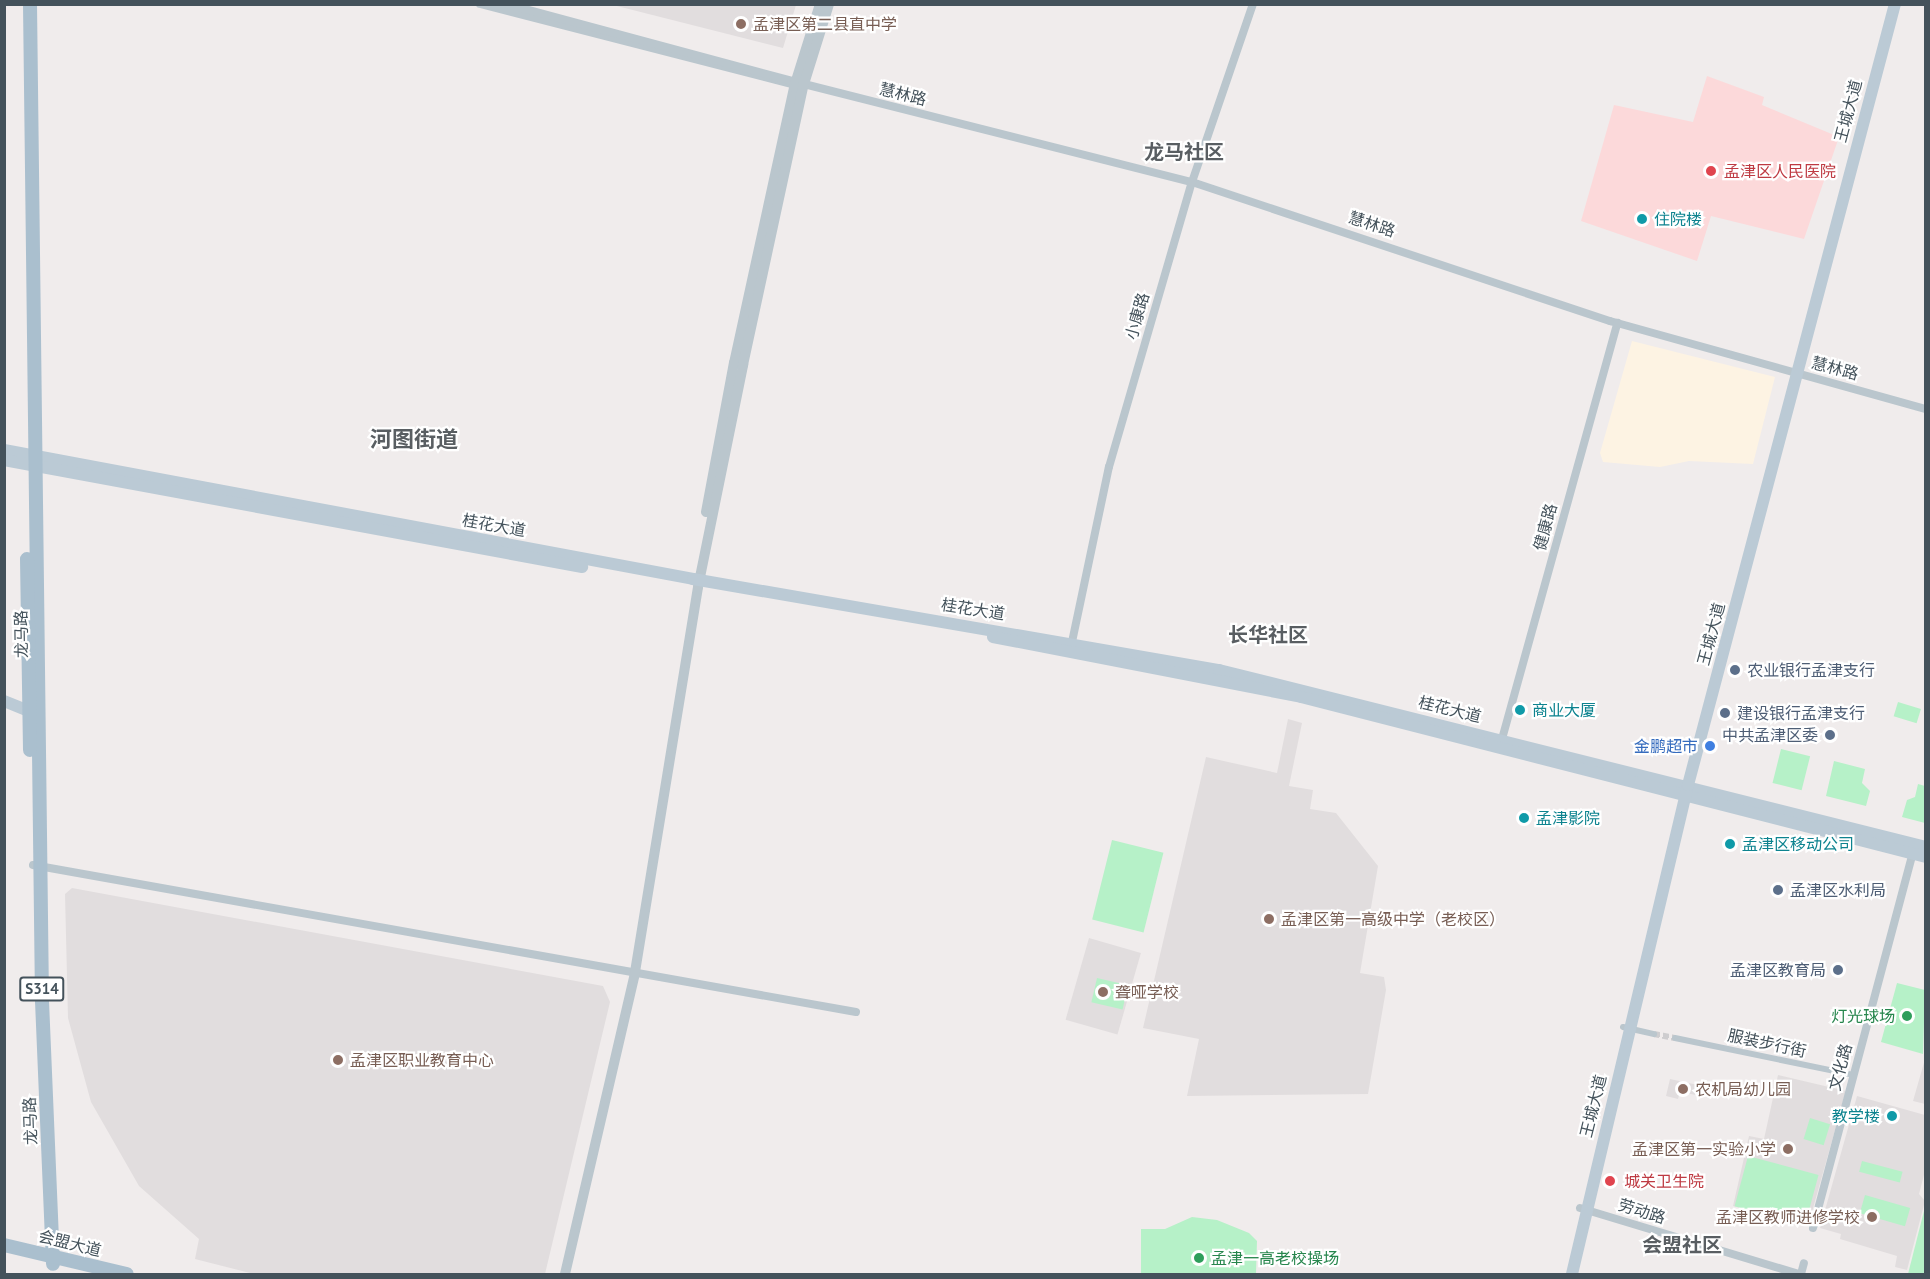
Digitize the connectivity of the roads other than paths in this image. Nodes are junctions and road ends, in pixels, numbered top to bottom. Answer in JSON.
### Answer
{"nodes":[{"id":1,"x":20,"y":4,"type":"edge"},
{"id":2,"x":30,"y":4,"type":"edge"},
{"id":3,"x":480,"y":4,"type":"edge"},
{"id":4,"x":507,"y":4,"type":"edge"},
{"id":5,"x":820,"y":4,"type":"edge"},
{"id":6,"x":829,"y":4,"type":"edge"},
{"id":7,"x":1253,"y":4,"type":"edge"},
{"id":8,"x":1886,"y":4,"type":"edge"},
{"id":9,"x":1895,"y":4,"type":"edge"},
{"id":10,"x":798,"y":84,"type":"junction"},
{"id":11,"x":1192,"y":182,"type":"junction"},
{"id":12,"x":1617,"y":323,"type":"junction"},
{"id":13,"x":1793,"y":372,"type":"junction"},
{"id":14,"x":1926,"y":408,"type":"edge"},
{"id":15,"x":4,"y":450,"type":"edge"},
{"id":16,"x":4,"y":460,"type":"edge"},
{"id":17,"x":31,"y":462,"type":"junction"},
{"id":18,"x":696,"y":583,"type":"junction"},
{"id":19,"x":1072,"y":642,"type":"junction"},
{"id":20,"x":4,"y":701,"type":"edge"},
{"id":21,"x":34,"y":713,"type":"junction"},
{"id":22,"x":1502,"y":740,"type":"junction"},
{"id":23,"x":1684,"y":789,"type":"junction"},
{"id":24,"x":1918,"y":849,"type":"edge"},
{"id":25,"x":1926,"y":857,"type":"edge"},
{"id":26,"x":37,"y":865,"type":"junction"},
{"id":27,"x":631,"y":971,"type":"junction"},
{"id":28,"x":856,"y":1012,"type":"dead end"},
{"id":29,"x":1623,"y":1027,"type":"junction"},
{"id":30,"x":1654,"y":1034,"type":"tunnel mouth"},
{"id":31,"x":1675,"y":1038,"type":"tunnel mouth"},
{"id":32,"x":1853,"y":1075,"type":"junction"},
{"id":33,"x":1582,"y":1208,"type":"junction"},
{"id":34,"x":1813,"y":1228,"type":"dead end"},
{"id":35,"x":4,"y":1245,"type":"edge"},
{"id":36,"x":4,"y":1252,"type":"edge"},
{"id":37,"x":48,"y":1259,"type":"junction"},
{"id":38,"x":1804,"y":1263,"type":"dead end"},
{"id":39,"x":95,"y":1275,"type":"edge"},
{"id":40,"x":127,"y":1275,"type":"edge"},
{"id":41,"x":557,"y":1275,"type":"edge"},
{"id":42,"x":565,"y":1275,"type":"edge"},
{"id":43,"x":1566,"y":1275,"type":"edge"},
{"id":44,"x":1572,"y":1275,"type":"edge"},
{"id":45,"x":1799,"y":1275,"type":"edge"}],
"edges":[{"from":1,"to":17,"type":"main road","name":"龙马路","number":"S314"},
{"from":2,"to":17,"type":"main road","name":"龙马路","number":"S314"},
{"from":3,"to":10,"type":"street","name":"慧林路"},
{"from":4,"to":10,"type":"street","name":"慧林路"},
{"from":5,"to":10,"type":"street"},
{"from":6,"to":10,"type":"street"},
{"from":7,"to":11,"type":"street","name":"小康路"},
{"from":8,"to":13,"type":"main road","name":"王城大道"},
{"from":9,"to":13,"type":"main road","name":"王城大道"},
{"from":10,"to":11,"type":"street","name":"慧林路"},
{"from":10,"to":18,"type":"street"},
{"from":11,"to":12,"type":"street","name":"慧林路"},
{"from":11,"to":19,"type":"street","name":"小康路"},
{"from":12,"to":13,"type":"street","name":"慧林路"},
{"from":12,"to":22,"type":"street","name":"健康路"},
{"from":13,"to":14,"type":"street","name":"慧林路"},
{"from":13,"to":23,"type":"main road","name":"王城大道"},
{"from":15,"to":17,"type":"main road","name":"桂花大道"},
{"from":16,"to":17,"type":"main road","name":"桂花大道"},
{"from":17,"to":18,"type":"main road","name":"桂花大道"},
{"from":17,"to":21,"type":"main road","name":"龙马路","number":"S314"},
{"from":18,"to":19,"type":"main road","name":"桂花大道"},
{"from":18,"to":23,"type":"main road","name":"桂花大道"},
{"from":18,"to":27,"type":"street"},
{"from":19,"to":22,"type":"main road","name":"桂花大道"},
{"from":20,"to":21,"type":"main road"},
{"from":21,"to":26,"type":"main road","name":"龙马路","number":"S314"},
{"from":22,"to":23,"type":"main road","name":"桂花大道"},
{"from":23,"to":24,"type":"main road","name":"桂花大道"},
{"from":23,"to":29,"type":"main road","name":"王城大道"},
{"from":23,"to":33,"type":"main road","name":"王城大道"},
{"from":24,"to":25,"type":"main road","name":"桂花大道"},
{"from":24,"to":32,"type":"street","name":"文化路"},
{"from":26,"to":27,"type":"street"},
{"from":26,"to":37,"type":"main road","name":"龙马路","number":"S314"},
{"from":27,"to":28,"type":"street"},
{"from":27,"to":41,"type":"street"},
{"from":27,"to":42,"type":"street"},
{"from":29,"to":30,"type":"street"},
{"from":29,"to":33,"type":"main road","name":"王城大道"},
{"from":31,"to":32,"type":"street","name":"服装步行街"},
{"from":32,"to":34,"type":"street","name":"文化路"},
{"from":33,"to":43,"type":"main road","name":"王城大道"},
{"from":33,"to":44,"type":"main road","name":"王城大道"},
{"from":33,"to":45,"type":"street","name":"劳动路"},
{"from":35,"to":37,"type":"main road","name":"会盟大道"},
{"from":36,"to":37,"type":"main road","name":"会盟大道"},
{"from":37,"to":39,"type":"main road","name":"会盟大道"},
{"from":37,"to":40,"type":"main road","name":"会盟大道"},
{"from":38,"to":45,"type":"street"}]}
